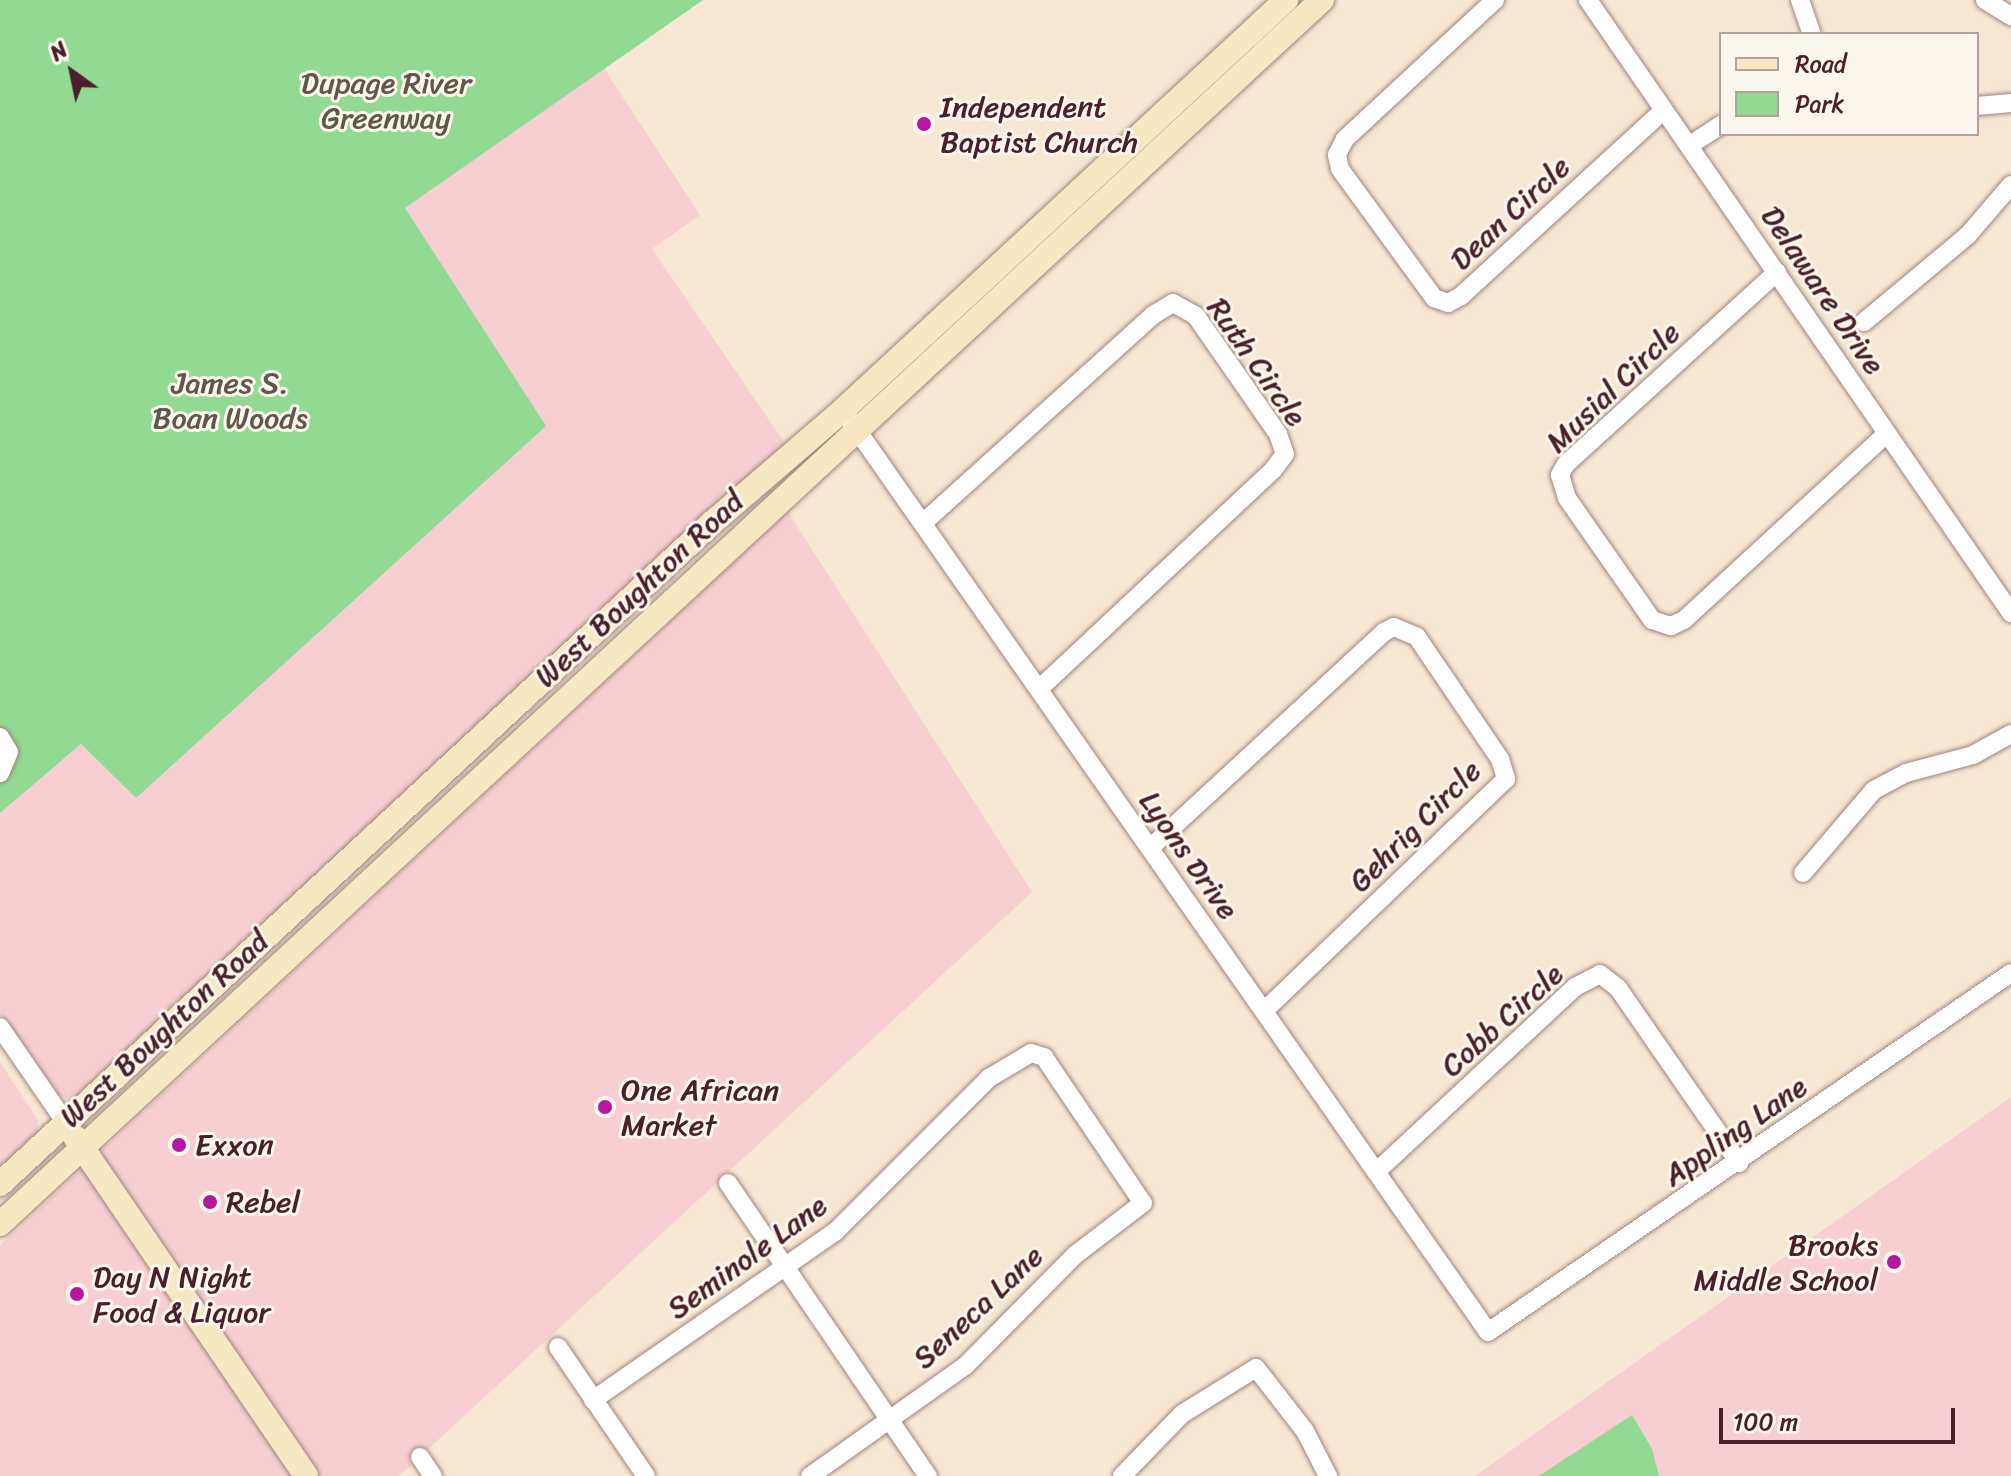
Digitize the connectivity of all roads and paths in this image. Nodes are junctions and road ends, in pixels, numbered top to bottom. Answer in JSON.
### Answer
{"nodes":[{"id":1,"x":1286,"y":0,"type":"edge"},
{"id":2,"x":1322,"y":0,"type":"edge"},
{"id":3,"x":1495,"y":0,"type":"edge"},
{"id":4,"x":1588,"y":0,"type":"edge"},
{"id":5,"x":1800,"y":0,"type":"edge"},
{"id":6,"x":1985,"y":0,"type":"edge"},
{"id":7,"x":2011,"y":16,"type":"edge"},
{"id":8,"x":1811,"y":32,"type":"edge"},
{"id":9,"x":2011,"y":103,"type":"edge"},
{"id":10,"x":1979,"y":106,"type":"edge"},
{"id":11,"x":1664,"y":110,"type":"junction"},
{"id":12,"x":1719,"y":126,"type":"edge"},
{"id":13,"x":1690,"y":145,"type":"junction"},
{"id":14,"x":2011,"y":185,"type":"edge"},
{"id":15,"x":1777,"y":272,"type":"junction"},
{"id":16,"x":984,"y":295,"type":"junction"},
{"id":17,"x":1864,"y":322,"type":"dead end"},
{"id":18,"x":850,"y":419,"type":"junction"},
{"id":19,"x":1886,"y":434,"type":"junction"},
{"id":20,"x":743,"y":496,"type":"junction"},
{"id":21,"x":759,"y":521,"type":"junction"},
{"id":22,"x":923,"y":523,"type":"junction"},
{"id":23,"x":2011,"y":613,"type":"edge"},
{"id":24,"x":1039,"y":689,"type":"junction"},
{"id":25,"x":2011,"y":734,"type":"edge"},
{"id":26,"x":0,"y":737,"type":"edge"},
{"id":27,"x":0,"y":773,"type":"edge"},
{"id":28,"x":1150,"y":848,"type":"junction"},
{"id":29,"x":1803,"y":873,"type":"dead end"},
{"id":30,"x":2011,"y":973,"type":"edge"},
{"id":31,"x":1264,"y":1011,"type":"junction"},
{"id":32,"x":0,"y":1027,"type":"edge"},
{"id":33,"x":1031,"y":1053,"type":"joint"},
{"id":34,"x":66,"y":1123,"type":"junction"},
{"id":35,"x":83,"y":1149,"type":"junction"},
{"id":36,"x":1739,"y":1163,"type":"junction"},
{"id":37,"x":1376,"y":1172,"type":"junction"},
{"id":38,"x":728,"y":1183,"type":"dead end"},
{"id":39,"x":0,"y":1184,"type":"edge"},
{"id":40,"x":0,"y":1224,"type":"edge"},
{"id":41,"x":784,"y":1268,"type":"junction"},
{"id":42,"x":1488,"y":1332,"type":"joint"},
{"id":43,"x":558,"y":1347,"type":"dead end"},
{"id":44,"x":593,"y":1400,"type":"junction"},
{"id":45,"x":889,"y":1421,"type":"junction"},
{"id":46,"x":420,"y":1457,"type":"dead end"},
{"id":47,"x":306,"y":1476,"type":"edge"},
{"id":48,"x":433,"y":1476,"type":"edge"},
{"id":49,"x":646,"y":1476,"type":"edge"},
{"id":50,"x":810,"y":1476,"type":"edge"},
{"id":51,"x":928,"y":1476,"type":"edge"},
{"id":52,"x":1122,"y":1476,"type":"edge"},
{"id":53,"x":1328,"y":1476,"type":"edge"}],
"edges":[{"from":1,"to":16,"type":"main road","name":"West Boughton Road"},
{"from":2,"to":16,"type":"main road","name":"West Boughton Road"},
{"from":3,"to":11,"type":"street","name":"Dean Circle"},
{"from":4,"to":11,"type":"street","name":"Delaware Drive"},
{"from":5,"to":8,"type":"street"},
{"from":6,"to":7,"type":"street"},
{"from":9,"to":10,"type":"street"},
{"from":11,"to":13,"type":"street","name":"Delaware Drive"},
{"from":12,"to":13,"type":"street"},
{"from":13,"to":15,"type":"street","name":"Delaware Drive"},
{"from":14,"to":17,"type":"street"},
{"from":15,"to":19,"type":"street","name":"Delaware Drive"},
{"from":15,"to":19,"type":"street","name":"Musial Circle"},
{"from":16,"to":18,"type":"main road","name":"West Boughton Road"},
{"from":18,"to":20,"type":"main road","name":"West Boughton Road"},
{"from":18,"to":21,"type":"main road","name":"West Boughton Road"},
{"from":18,"to":22,"type":"street","name":"Lyons Drive"},
{"from":19,"to":23,"type":"street","name":"Delaware Drive"},
{"from":20,"to":21,"type":"street"},
{"from":20,"to":34,"type":"main road","name":"West Boughton Road"},
{"from":21,"to":35,"type":"main road","name":"West Boughton Road"},
{"from":22,"to":24,"type":"street","name":"Lyons Drive"},
{"from":22,"to":24,"type":"street","name":"Ruth Circle"},
{"from":24,"to":28,"type":"street","name":"Lyons Drive"},
{"from":25,"to":29,"type":"street"},
{"from":26,"to":27,"type":"street"},
{"from":28,"to":31,"type":"street","name":"Lyons Drive"},
{"from":28,"to":31,"type":"street","name":"Gehrig Circle"},
{"from":30,"to":36,"type":"street","name":"Appling Lane"},
{"from":31,"to":37,"type":"street","name":"Lyons Drive"},
{"from":32,"to":34,"type":"street"},
{"from":33,"to":41,"type":"street","name":"Seminole Lane"},
{"from":33,"to":45,"type":"street","name":"Seneca Lane"},
{"from":34,"to":35,"type":"main road"},
{"from":34,"to":39,"type":"main road","name":"West Boughton Road"},
{"from":35,"to":40,"type":"main road","name":"West Boughton Road"},
{"from":35,"to":47,"type":"main road"},
{"from":36,"to":37,"type":"street","name":"Cobb Circle"},
{"from":36,"to":42,"type":"street","name":"Appling Lane"},
{"from":37,"to":42,"type":"street","name":"Lyons Drive"},
{"from":38,"to":41,"type":"street"},
{"from":41,"to":44,"type":"street","name":"Seminole Lane"},
{"from":41,"to":45,"type":"street"},
{"from":43,"to":44,"type":"street"},
{"from":44,"to":49,"type":"street"},
{"from":45,"to":50,"type":"street","name":"Seneca Lane"},
{"from":45,"to":51,"type":"street"},
{"from":46,"to":48,"type":"street"},
{"from":52,"to":53,"type":"street"}]}
